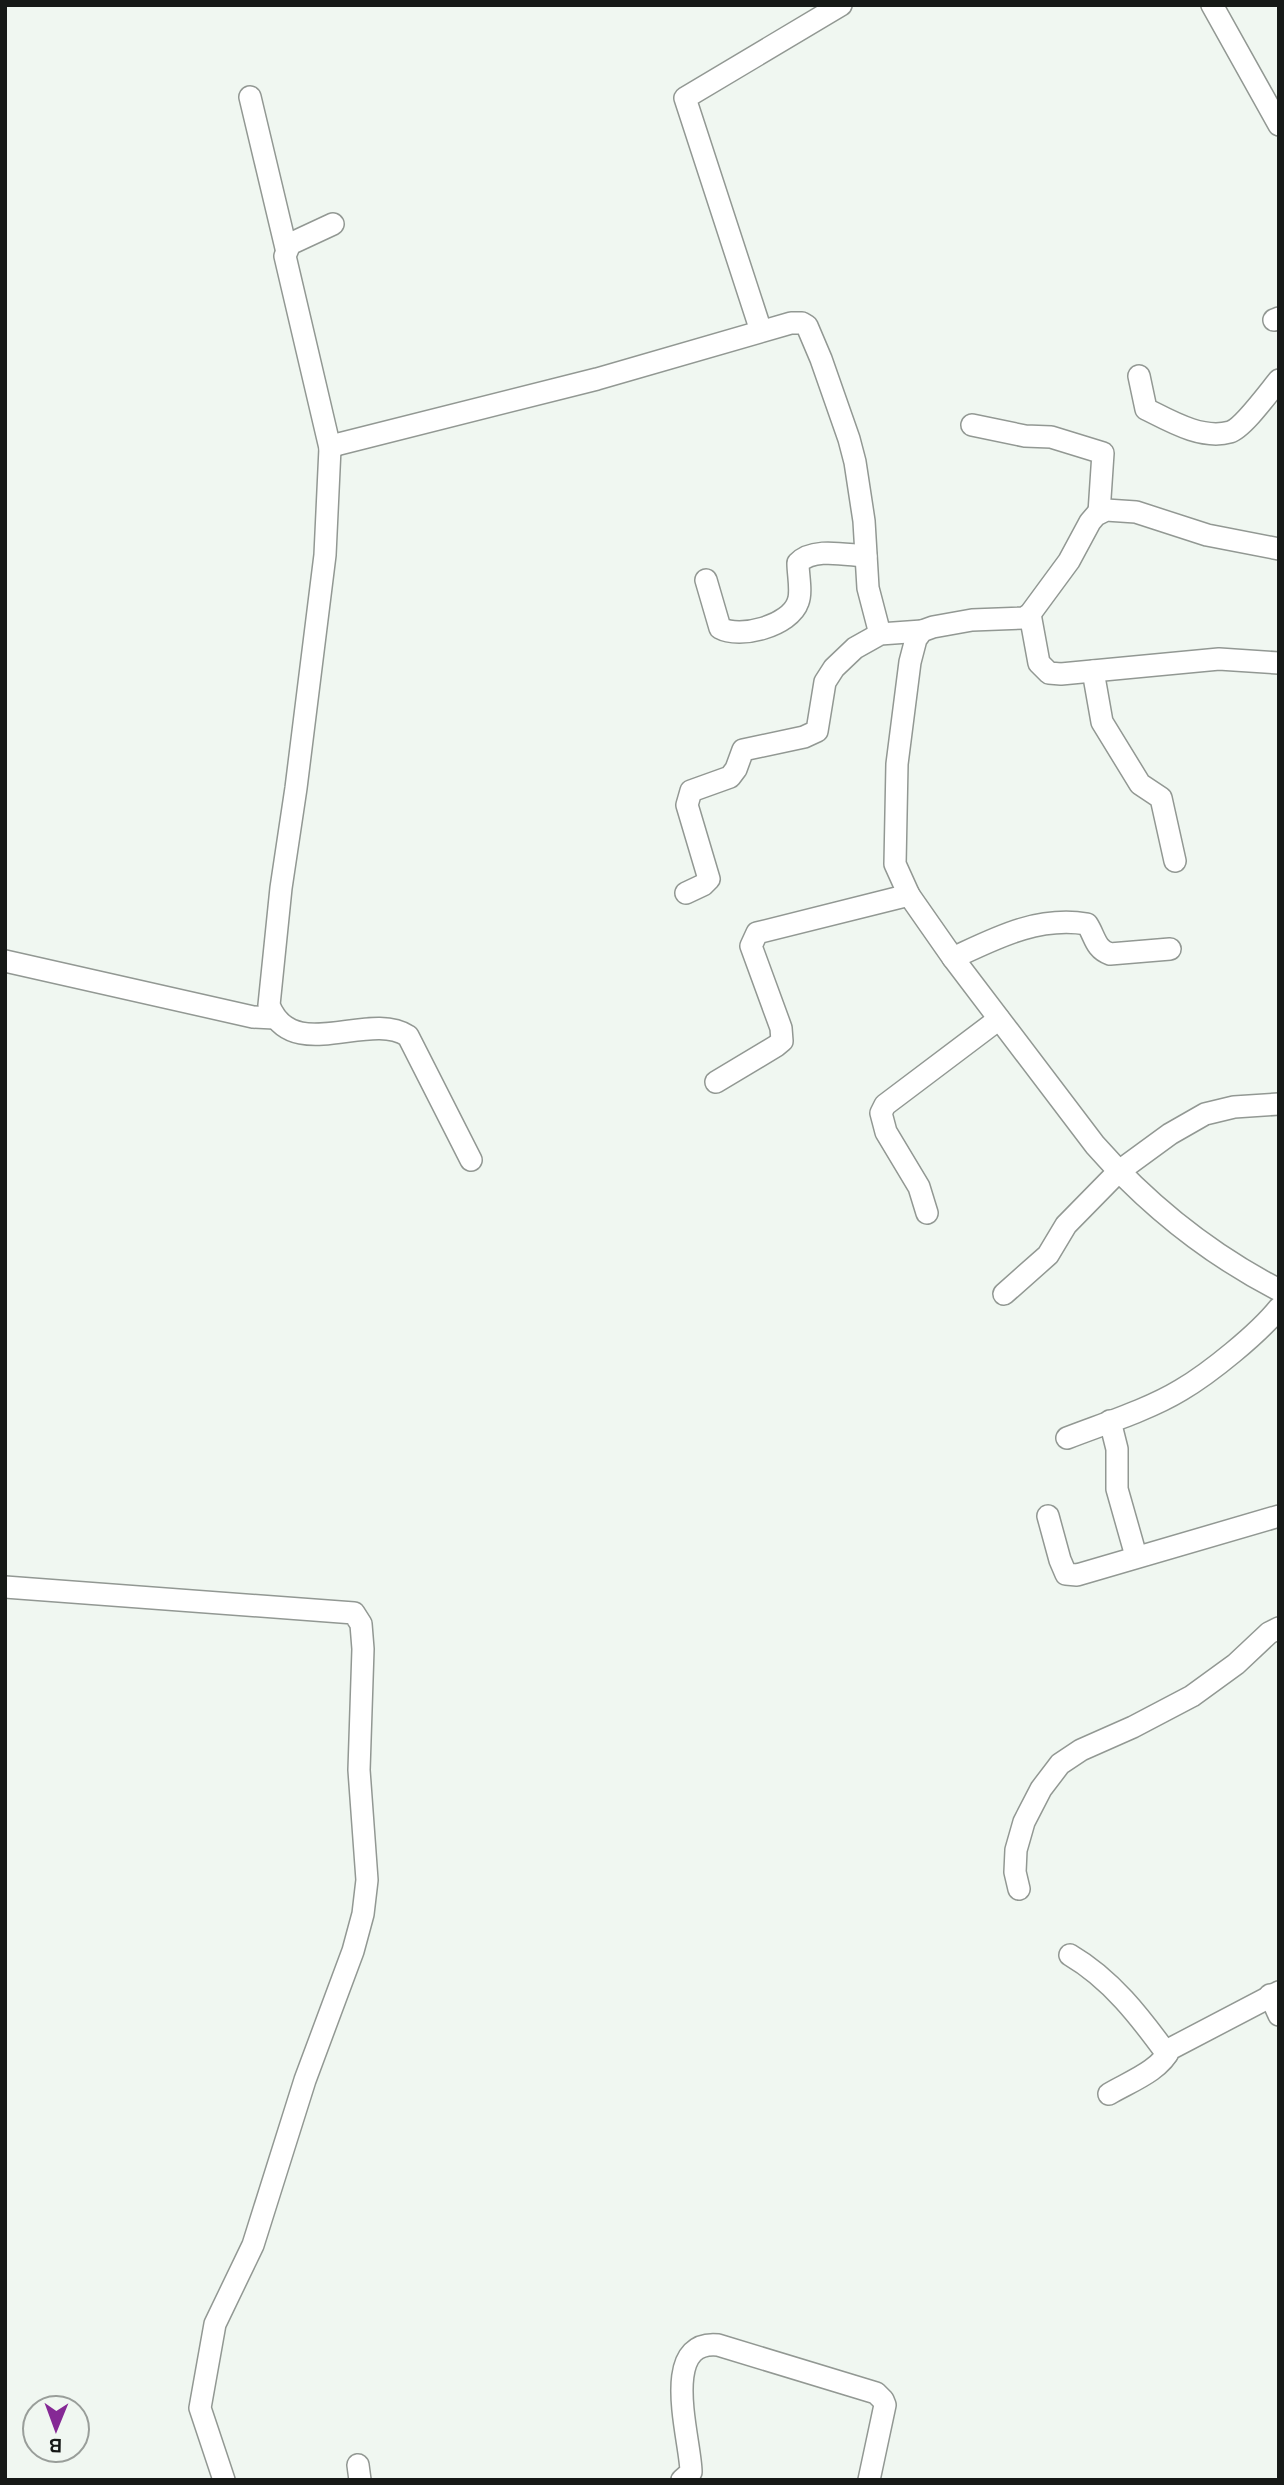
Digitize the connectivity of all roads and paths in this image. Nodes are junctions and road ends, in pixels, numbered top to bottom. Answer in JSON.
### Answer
{"nodes":[{"id":1,"x":841,"y":5,"type":"edge"},
{"id":2,"x":1212,"y":5,"type":"edge"},
{"id":3,"x":250,"y":97,"type":"dead end"},
{"id":4,"x":1279,"y":125,"type":"edge"},
{"id":5,"x":333,"y":224,"type":"dead end"},
{"id":6,"x":286,"y":248,"type":"junction"},
{"id":7,"x":761,"y":331,"type":"junction"},
{"id":8,"x":1139,"y":376,"type":"dead end"},
{"id":9,"x":1279,"y":380,"type":"edge"},
{"id":10,"x":972,"y":425,"type":"dead end"},
{"id":11,"x":330,"y":448,"type":"junction"},
{"id":12,"x":1099,"y":513,"type":"junction"},
{"id":13,"x":1279,"y":549,"type":"edge"},
{"id":14,"x":866,"y":556,"type":"junction"},
{"id":15,"x":705,"y":580,"type":"dead end"},
{"id":16,"x":1030,"y":614,"type":"junction"},
{"id":17,"x":922,"y":631,"type":"junction"},
{"id":18,"x":880,"y":635,"type":"junction"},
{"id":19,"x":1279,"y":663,"type":"edge"},
{"id":20,"x":1093,"y":671,"type":"junction"},
{"id":21,"x":1175,"y":861,"type":"dead end"},
{"id":22,"x":686,"y":893,"type":"dead end"},
{"id":23,"x":909,"y":895,"type":"junction"},
{"id":24,"x":1170,"y":949,"type":"dead end"},
{"id":25,"x":953,"y":958,"type":"junction"},
{"id":26,"x":5,"y":961,"type":"edge"},
{"id":27,"x":274,"y":1018,"type":"junction"},
{"id":28,"x":999,"y":1019,"type":"junction"},
{"id":29,"x":716,"y":1082,"type":"dead end"},
{"id":30,"x":1279,"y":1104,"type":"edge"},
{"id":31,"x":471,"y":1160,"type":"dead end"},
{"id":32,"x":1118,"y":1172,"type":"junction"},
{"id":33,"x":927,"y":1213,"type":"dead end"},
{"id":34,"x":1279,"y":1290,"type":"edge"},
{"id":35,"x":1004,"y":1294,"type":"dead end"},
{"id":36,"x":1279,"y":1308,"type":"edge"},
{"id":37,"x":1110,"y":1421,"type":"junction"},
{"id":38,"x":1067,"y":1438,"type":"dead end"},
{"id":39,"x":1048,"y":1516,"type":"dead end"},
{"id":40,"x":1279,"y":1516,"type":"edge"},
{"id":41,"x":1136,"y":1556,"type":"junction"},
{"id":42,"x":5,"y":1587,"type":"edge"},
{"id":43,"x":1279,"y":1628,"type":"edge"},
{"id":44,"x":1019,"y":1889,"type":"dead end"},
{"id":45,"x":1070,"y":1955,"type":"dead end"},
{"id":46,"x":1274,"y":1993,"type":"edge"},
{"id":47,"x":1279,"y":2015,"type":"edge"},
{"id":48,"x":1167,"y":2054,"type":"junction"},
{"id":49,"x":1110,"y":2094,"type":"dead end"},
{"id":50,"x":224,"y":2480,"type":"edge"},
{"id":51,"x":682,"y":2480,"type":"edge"},
{"id":52,"x":869,"y":2480,"type":"edge"}],
"edges":[{"from":1,"to":7,"type":"street"},
{"from":2,"to":4,"type":"street"},
{"from":3,"to":6,"type":"street"},
{"from":5,"to":6,"type":"street"},
{"from":6,"to":11,"type":"street"},
{"from":7,"to":11,"type":"street"},
{"from":7,"to":14,"type":"street"},
{"from":8,"to":9,"type":"street"},
{"from":10,"to":12,"type":"street"},
{"from":11,"to":27,"type":"street"},
{"from":12,"to":13,"type":"street"},
{"from":12,"to":16,"type":"street"},
{"from":14,"to":15,"type":"street"},
{"from":14,"to":18,"type":"street"},
{"from":16,"to":17,"type":"street"},
{"from":16,"to":20,"type":"street"},
{"from":17,"to":18,"type":"street"},
{"from":17,"to":23,"type":"street"},
{"from":18,"to":22,"type":"street"},
{"from":19,"to":20,"type":"street"},
{"from":20,"to":21,"type":"street"},
{"from":23,"to":25,"type":"street"},
{"from":23,"to":29,"type":"street"},
{"from":24,"to":25,"type":"street"},
{"from":25,"to":28,"type":"street"},
{"from":26,"to":27,"type":"street"},
{"from":27,"to":31,"type":"street"},
{"from":28,"to":32,"type":"street"},
{"from":28,"to":33,"type":"street"},
{"from":30,"to":32,"type":"street"},
{"from":32,"to":34,"type":"street"},
{"from":32,"to":35,"type":"street"},
{"from":36,"to":37,"type":"street"},
{"from":37,"to":38,"type":"street"},
{"from":37,"to":41,"type":"street"},
{"from":39,"to":41,"type":"street"},
{"from":40,"to":41,"type":"street"},
{"from":42,"to":50,"type":"street"},
{"from":43,"to":44,"type":"street"},
{"from":45,"to":48,"type":"street"},
{"from":46,"to":47,"type":"street"},
{"from":46,"to":48,"type":"street"},
{"from":48,"to":49,"type":"street"},
{"from":51,"to":52,"type":"street"}]}
